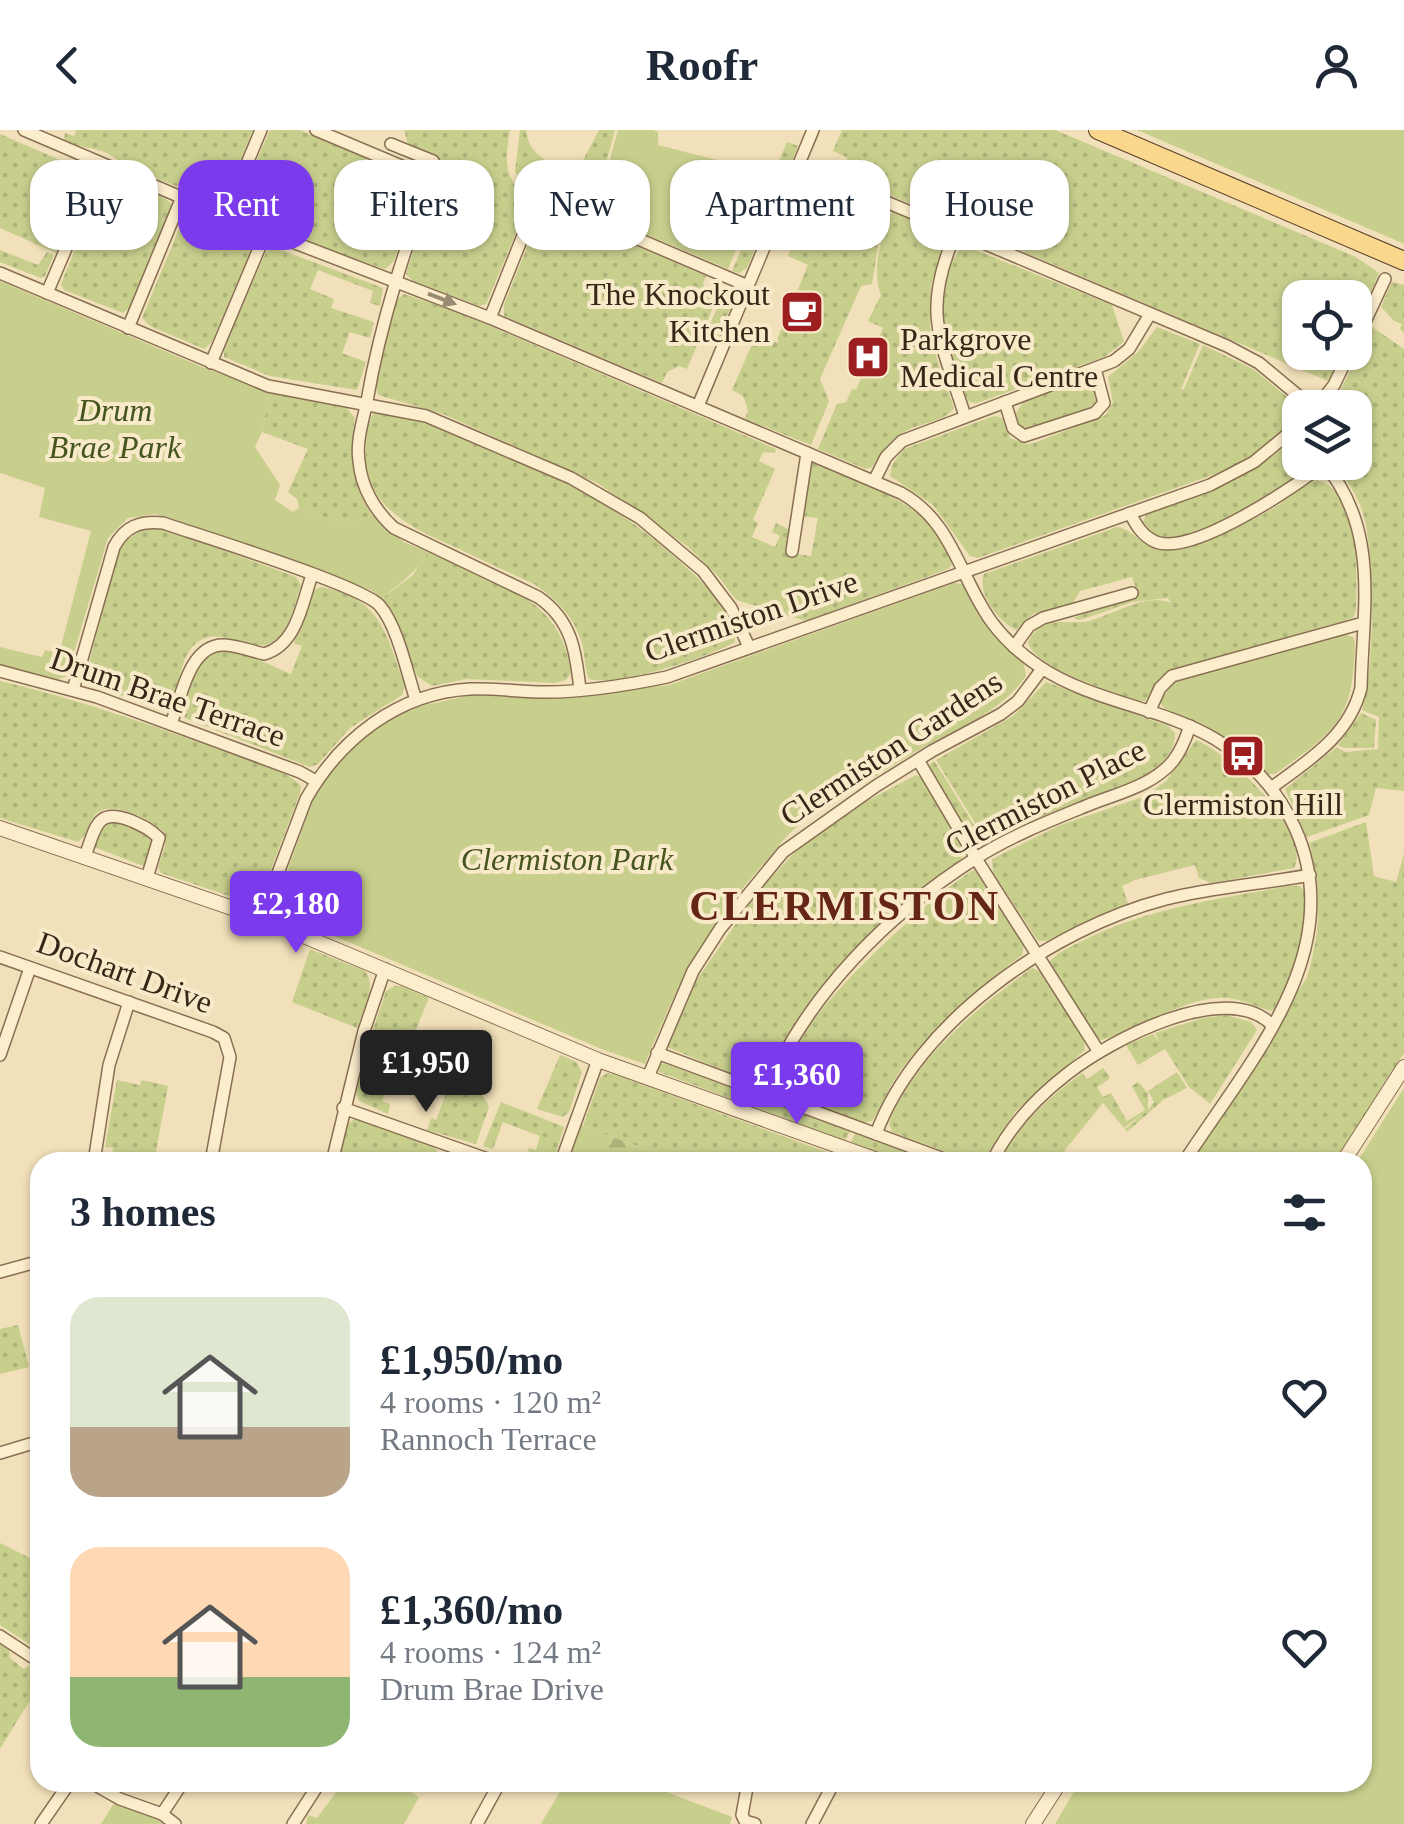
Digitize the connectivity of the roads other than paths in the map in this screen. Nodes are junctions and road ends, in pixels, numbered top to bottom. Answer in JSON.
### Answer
{"nodes":[{"id":1,"x":24,"y":130,"type":"edge"},
{"id":2,"x":261,"y":130,"type":"edge"},
{"id":3,"x":316,"y":130,"type":"edge"},
{"id":4,"x":397,"y":130,"type":"edge"},
{"id":5,"x":813,"y":130,"type":"edge"},
{"id":6,"x":1098,"y":130,"type":"edge"},
{"id":7,"x":55,"y":136,"type":"edge"},
{"id":8,"x":391,"y":144,"type":"junction"},
{"id":9,"x":384,"y":159,"type":"joint"},
{"id":10,"x":95,"y":160,"type":"edge"},
{"id":11,"x":248,"y":160,"type":"edge"},
{"id":12,"x":431,"y":160,"type":"edge"},
{"id":13,"x":801,"y":160,"type":"edge"},
{"id":14,"x":178,"y":207,"type":"edge"},
{"id":15,"x":65,"y":250,"type":"edge"},
{"id":16,"x":258,"y":250,"type":"edge"},
{"id":17,"x":313,"y":250,"type":"edge"},
{"id":18,"x":405,"y":250,"type":"edge"},
{"id":19,"x":763,"y":250,"type":"edge"},
{"id":20,"x":948,"y":250,"type":"edge"},
{"id":21,"x":999,"y":250,"type":"edge"},
{"id":22,"x":1404,"y":261,"type":"edge"},
{"id":23,"x":0,"y":273,"type":"edge"},
{"id":24,"x":1384,"y":279,"type":"dead end"},
{"id":25,"x":394,"y":281,"type":"junction"},
{"id":26,"x":748,"y":286,"type":"junction"},
{"id":27,"x":47,"y":293,"type":"junction"},
{"id":28,"x":1372,"y":305,"type":"edge"},
{"id":29,"x":1150,"y":314,"type":"junction"},
{"id":30,"x":490,"y":318,"type":"junction"},
{"id":31,"x":128,"y":328,"type":"junction"},
{"id":32,"x":211,"y":363,"type":"junction"},
{"id":33,"x":1095,"y":369,"type":"junction"},
{"id":34,"x":1291,"y":390,"type":"edge"},
{"id":35,"x":366,"y":402,"type":"junction"},
{"id":36,"x":1005,"y":402,"type":"junction"},
{"id":37,"x":698,"y":406,"type":"junction"},
{"id":38,"x":965,"y":416,"type":"junction"},
{"id":39,"x":1282,"y":442,"type":"edge"},
{"id":40,"x":807,"y":453,"type":"junction"},
{"id":41,"x":1304,"y":480,"type":"edge"},
{"id":42,"x":1337,"y":480,"type":"edge"},
{"id":43,"x":874,"y":481,"type":"junction"},
{"id":44,"x":1130,"y":514,"type":"junction"},
{"id":45,"x":792,"y":551,"type":"dead end"},
{"id":46,"x":965,"y":570,"type":"junction"},
{"id":47,"x":312,"y":574,"type":"junction"},
{"id":48,"x":1132,"y":593,"type":"dead end"},
{"id":49,"x":1363,"y":622,"type":"junction"},
{"id":50,"x":748,"y":647,"type":"junction"},
{"id":51,"x":1014,"y":647,"type":"junction"},
{"id":52,"x":1042,"y":669,"type":"junction"},
{"id":53,"x":0,"y":671,"type":"edge"},
{"id":54,"x":73,"y":690,"type":"junction"},
{"id":55,"x":580,"y":690,"type":"junction"},
{"id":56,"x":416,"y":700,"type":"junction"},
{"id":57,"x":1148,"y":712,"type":"junction"},
{"id":58,"x":171,"y":724,"type":"junction"},
{"id":59,"x":1190,"y":726,"type":"junction"},
{"id":60,"x":918,"y":760,"type":"junction"},
{"id":61,"x":316,"y":782,"type":"junction"},
{"id":62,"x":1271,"y":788,"type":"junction"},
{"id":63,"x":0,"y":828,"type":"edge"},
{"id":64,"x":85,"y":856,"type":"junction"},
{"id":65,"x":976,"y":858,"type":"junction"},
{"id":66,"x":1310,"y":875,"type":"junction"},
{"id":67,"x":147,"y":878,"type":"junction"},
{"id":68,"x":260,"y":918,"type":"junction"},
{"id":69,"x":1038,"y":955,"type":"junction"},
{"id":70,"x":0,"y":957,"type":"edge"},
{"id":71,"x":30,"y":968,"type":"junction"},
{"id":72,"x":386,"y":969,"type":"junction"},
{"id":73,"x":129,"y":1002,"type":"junction"},
{"id":74,"x":1272,"y":1025,"type":"junction"},
{"id":75,"x":657,"y":1052,"type":"junction"},
{"id":76,"x":1099,"y":1052,"type":"junction"},
{"id":77,"x":0,"y":1055,"type":"edge"},
{"id":78,"x":598,"y":1060,"type":"junction"},
{"id":79,"x":1404,"y":1068,"type":"edge"},
{"id":80,"x":648,"y":1076,"type":"junction"},
{"id":81,"x":766,"y":1093,"type":"junction"},
{"id":82,"x":343,"y":1108,"type":"junction"},
{"id":83,"x":876,"y":1134,"type":"junction"},
{"id":84,"x":450,"y":1146,"type":"junction"},
{"id":85,"x":96,"y":1152,"type":"edge"},
{"id":86,"x":213,"y":1152,"type":"edge"},
{"id":87,"x":334,"y":1152,"type":"edge"},
{"id":88,"x":448,"y":1152,"type":"edge"},
{"id":89,"x":467,"y":1152,"type":"edge"},
{"id":90,"x":565,"y":1152,"type":"edge"},
{"id":91,"x":855,"y":1152,"type":"edge"},
{"id":92,"x":925,"y":1152,"type":"edge"},
{"id":93,"x":998,"y":1152,"type":"edge"},
{"id":94,"x":1190,"y":1152,"type":"edge"},
{"id":95,"x":1350,"y":1152,"type":"edge"},
{"id":96,"x":30,"y":1264,"type":"edge"},
{"id":97,"x":0,"y":1272,"type":"edge"},
{"id":98,"x":30,"y":1444,"type":"edge"},
{"id":99,"x":0,"y":1453,"type":"edge"},
{"id":100,"x":0,"y":1636,"type":"edge"},
{"id":101,"x":24,"y":1655,"type":"dead end"},
{"id":102,"x":63,"y":1792,"type":"edge"},
{"id":103,"x":107,"y":1792,"type":"edge"},
{"id":104,"x":176,"y":1792,"type":"edge"},
{"id":105,"x":314,"y":1792,"type":"edge"},
{"id":106,"x":495,"y":1792,"type":"edge"},
{"id":107,"x":746,"y":1792,"type":"edge"},
{"id":108,"x":829,"y":1792,"type":"edge"},
{"id":109,"x":1053,"y":1792,"type":"edge"},
{"id":110,"x":162,"y":1814,"type":"junction"},
{"id":111,"x":40,"y":1824,"type":"edge"},
{"id":112,"x":175,"y":1824,"type":"edge"},
{"id":113,"x":293,"y":1824,"type":"edge"},
{"id":114,"x":477,"y":1824,"type":"edge"},
{"id":115,"x":755,"y":1824,"type":"edge"},
{"id":116,"x":812,"y":1824,"type":"edge"},
{"id":117,"x":1032,"y":1824,"type":"edge"}],
"edges":[{"from":1,"to":7,"type":"street"},
{"from":2,"to":11,"type":"street"},
{"from":3,"to":9,"type":"street"},
{"from":4,"to":8,"type":"street"},
{"from":5,"to":13,"type":"street"},
{"from":6,"to":22,"type":"main road"},
{"from":7,"to":10,"type":"street"},
{"from":8,"to":9,"type":"street"},
{"from":8,"to":12,"type":"street"},
{"from":14,"to":31,"type":"street"},
{"from":15,"to":27,"type":"street"},
{"from":16,"to":32,"type":"street"},
{"from":17,"to":25,"type":"street"},
{"from":18,"to":25,"type":"street"},
{"from":19,"to":26,"type":"street"},
{"from":20,"to":38,"type":"street"},
{"from":21,"to":29,"type":"street"},
{"from":23,"to":27,"type":"street"},
{"from":24,"to":28,"type":"street"},
{"from":25,"to":30,"type":"street","one_way":true},
{"from":25,"to":35,"type":"street"},
{"from":26,"to":30,"type":"street"},
{"from":26,"to":37,"type":"street"},
{"from":27,"to":31,"type":"street"},
{"from":29,"to":33,"type":"street"},
{"from":29,"to":34,"type":"street"},
{"from":30,"to":37,"type":"street"},
{"from":31,"to":32,"type":"street"},
{"from":32,"to":35,"type":"street"},
{"from":33,"to":36,"type":"street"},
{"from":33,"to":36,"type":"street"},
{"from":35,"to":50,"type":"street"},
{"from":35,"to":55,"type":"street"},
{"from":36,"to":38,"type":"street"},
{"from":37,"to":40,"type":"street"},
{"from":38,"to":43,"type":"street"},
{"from":39,"to":44,"type":"street","name":"Clermiston Drive"},
{"from":40,"to":43,"type":"street"},
{"from":40,"to":45,"type":"street"},
{"from":41,"to":44,"type":"street"},
{"from":42,"to":49,"type":"street"},
{"from":43,"to":46,"type":"street"},
{"from":44,"to":46,"type":"street","name":"Clermiston Drive"},
{"from":46,"to":50,"type":"street","name":"Clermiston Drive"},
{"from":46,"to":51,"type":"street"},
{"from":47,"to":54,"type":"street"},
{"from":47,"to":56,"type":"street"},
{"from":47,"to":58,"type":"street"},
{"from":48,"to":51,"type":"street"},
{"from":49,"to":57,"type":"street"},
{"from":49,"to":62,"type":"street"},
{"from":50,"to":55,"type":"street","name":"Clermiston Drive"},
{"from":51,"to":52,"type":"street"},
{"from":52,"to":57,"type":"street"},
{"from":52,"to":60,"type":"street","name":"Clermiston Gardens"},
{"from":53,"to":54,"type":"street","name":"Drum Brae Terrace"},
{"from":54,"to":58,"type":"street","name":"Drum Brae Terrace"},
{"from":55,"to":56,"type":"street","name":"Clermiston Drive"},
{"from":56,"to":61,"type":"street","name":"Clermiston Drive"},
{"from":57,"to":59,"type":"street"},
{"from":58,"to":61,"type":"street","name":"Drum Brae Terrace"},
{"from":59,"to":62,"type":"street"},
{"from":59,"to":65,"type":"street","name":"Clermiston Place"},
{"from":60,"to":65,"type":"street"},
{"from":60,"to":75,"type":"street","name":"Clermiston Gardens"},
{"from":61,"to":68,"type":"street","name":"Clermiston Drive"},
{"from":62,"to":66,"type":"street"},
{"from":63,"to":64,"type":"street"},
{"from":64,"to":67,"type":"street"},
{"from":64,"to":67,"type":"street"},
{"from":65,"to":69,"type":"street"},
{"from":65,"to":81,"type":"street","name":"Clermiston Place"},
{"from":66,"to":69,"type":"street"},
{"from":66,"to":74,"type":"street"},
{"from":67,"to":68,"type":"street"},
{"from":68,"to":72,"type":"street"},
{"from":69,"to":76,"type":"street"},
{"from":69,"to":83,"type":"street"},
{"from":70,"to":71,"type":"street","name":"Dochart Drive"},
{"from":71,"to":73,"type":"street","name":"Dochart Drive"},
{"from":71,"to":77,"type":"street"},
{"from":72,"to":78,"type":"street"},
{"from":72,"to":82,"type":"street"},
{"from":73,"to":85,"type":"street"},
{"from":73,"to":86,"type":"street","name":"Dochart Drive"},
{"from":74,"to":76,"type":"street"},
{"from":74,"to":94,"type":"street"},
{"from":75,"to":80,"type":"street","name":"Clermiston Gardens"},
{"from":75,"to":81,"type":"street"},
{"from":76,"to":93,"type":"street"},
{"from":78,"to":80,"type":"street"},
{"from":78,"to":90,"type":"street"},
{"from":79,"to":95,"type":"street"},
{"from":80,"to":91,"type":"street"},
{"from":81,"to":83,"type":"street"},
{"from":82,"to":84,"type":"street"},
{"from":82,"to":87,"type":"street"},
{"from":83,"to":92,"type":"street"},
{"from":84,"to":88,"type":"street"},
{"from":84,"to":89,"type":"street"},
{"from":96,"to":97,"type":"street"},
{"from":98,"to":99,"type":"street"},
{"from":100,"to":101,"type":"street"},
{"from":102,"to":111,"type":"street"},
{"from":103,"to":110,"type":"street"},
{"from":104,"to":110,"type":"street"},
{"from":105,"to":113,"type":"street"},
{"from":106,"to":114,"type":"street"},
{"from":107,"to":115,"type":"street"},
{"from":108,"to":116,"type":"street"},
{"from":109,"to":117,"type":"street"},
{"from":110,"to":112,"type":"street"}]}
